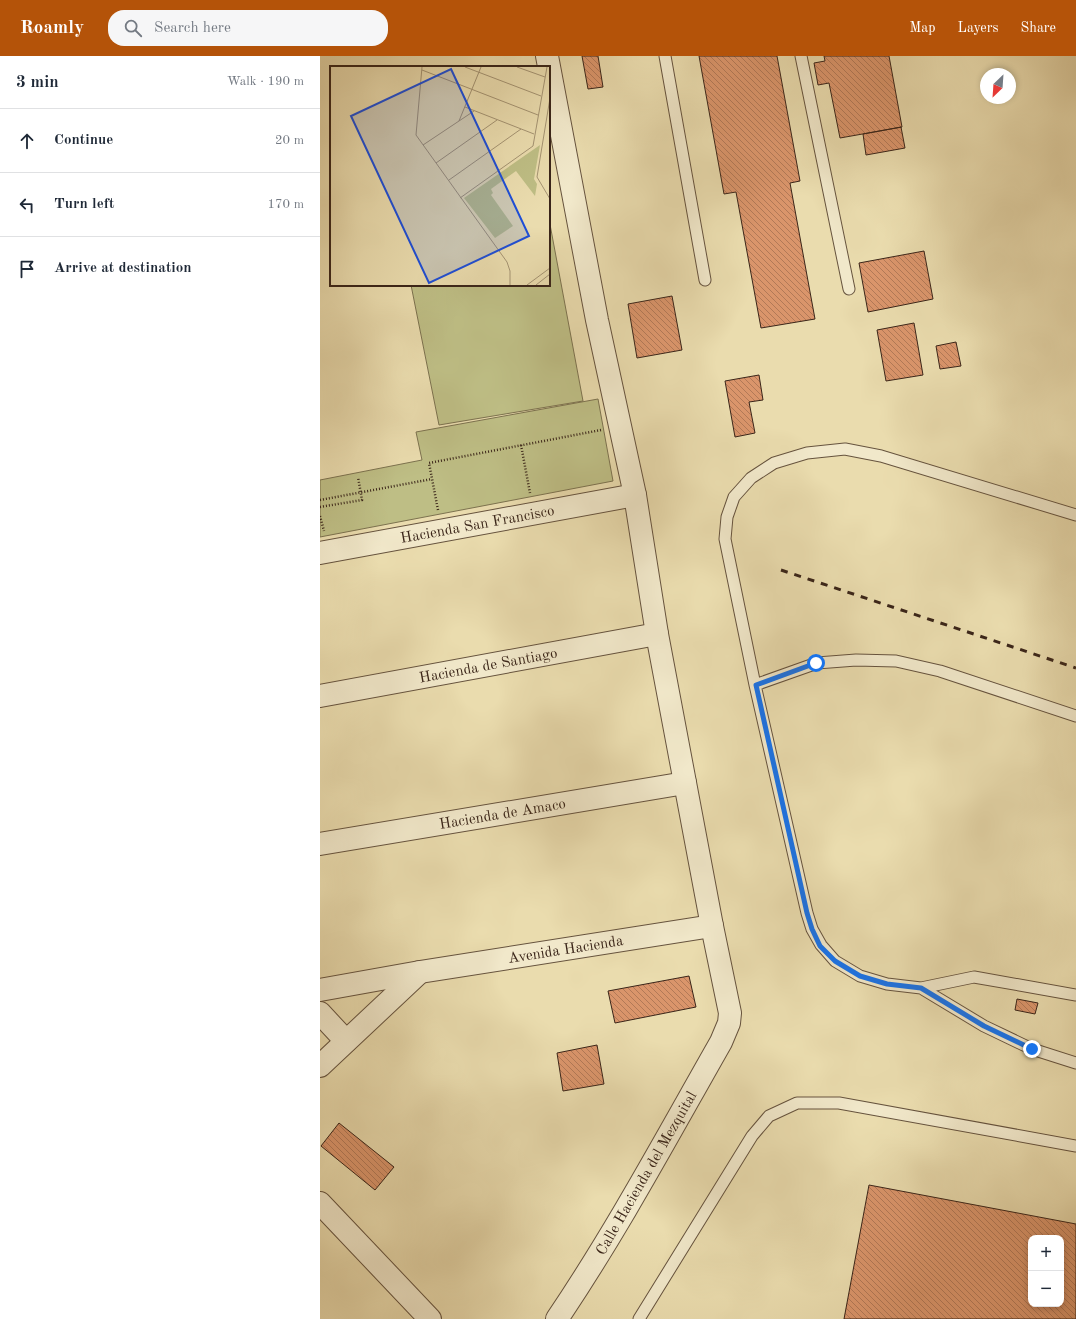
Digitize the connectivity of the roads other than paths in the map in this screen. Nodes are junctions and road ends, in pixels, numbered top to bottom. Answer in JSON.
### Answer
{"nodes":[{"id":1,"x":547,"y":56,"type":"edge"},
{"id":2,"x":665,"y":56,"type":"edge"},
{"id":3,"x":801,"y":56,"type":"edge"},
{"id":4,"x":549,"y":66,"type":"edge"},
{"id":5,"x":550,"y":72,"type":"edge"},
{"id":6,"x":705,"y":280,"type":"dead end"},
{"id":7,"x":849,"y":289,"type":"dead end"},
{"id":8,"x":635,"y":494,"type":"junction"},
{"id":9,"x":1076,"y":515,"type":"edge"},
{"id":10,"x":320,"y":553,"type":"edge"},
{"id":11,"x":657,"y":634,"type":"junction"},
{"id":12,"x":756,"y":685,"type":"junction"},
{"id":13,"x":320,"y":696,"type":"edge"},
{"id":14,"x":1076,"y":716,"type":"edge"},
{"id":15,"x":685,"y":783,"type":"junction"},
{"id":16,"x":320,"y":844,"type":"edge"},
{"id":17,"x":712,"y":926,"type":"junction"},
{"id":18,"x":420,"y":972,"type":"junction"},
{"id":19,"x":921,"y":988,"type":"junction"},
{"id":20,"x":320,"y":990,"type":"edge"},
{"id":21,"x":1076,"y":995,"type":"edge"},
{"id":22,"x":320,"y":1014,"type":"edge"},
{"id":23,"x":346,"y":1041,"type":"junction"},
{"id":24,"x":1076,"y":1063,"type":"edge"},
{"id":25,"x":320,"y":1066,"type":"edge"},
{"id":26,"x":1076,"y":1146,"type":"edge"},
{"id":27,"x":320,"y":1203,"type":"edge"},
{"id":28,"x":430,"y":1319,"type":"edge"},
{"id":29,"x":557,"y":1319,"type":"edge"},
{"id":30,"x":639,"y":1319,"type":"edge"}],
"edges":[{"from":1,"to":4,"type":"street"},
{"from":2,"to":6,"type":"lane"},
{"from":3,"to":7,"type":"lane"},
{"from":5,"to":8,"type":"street"},
{"from":8,"to":10,"type":"street","name":"Hacienda San Francisco"},
{"from":8,"to":11,"type":"street"},
{"from":9,"to":12,"type":"lane"},
{"from":11,"to":13,"type":"street","name":"Hacienda de Santiago"},
{"from":11,"to":15,"type":"street"},
{"from":12,"to":14,"type":"lane"},
{"from":12,"to":19,"type":"lane"},
{"from":15,"to":16,"type":"street","name":"Hacienda de Amaco"},
{"from":15,"to":17,"type":"street"},
{"from":17,"to":18,"type":"street","name":"Avenida Hacienda"},
{"from":17,"to":29,"type":"street","name":"Calle Hacienda del Mezquital"},
{"from":18,"to":20,"type":"street","name":"Avenida Hacienda"},
{"from":18,"to":23,"type":"street"},
{"from":19,"to":21,"type":"lane"},
{"from":19,"to":24,"type":"lane"},
{"from":22,"to":23,"type":"street"},
{"from":23,"to":25,"type":"street"},
{"from":26,"to":30,"type":"lane"},
{"from":27,"to":28,"type":"street"}]}
